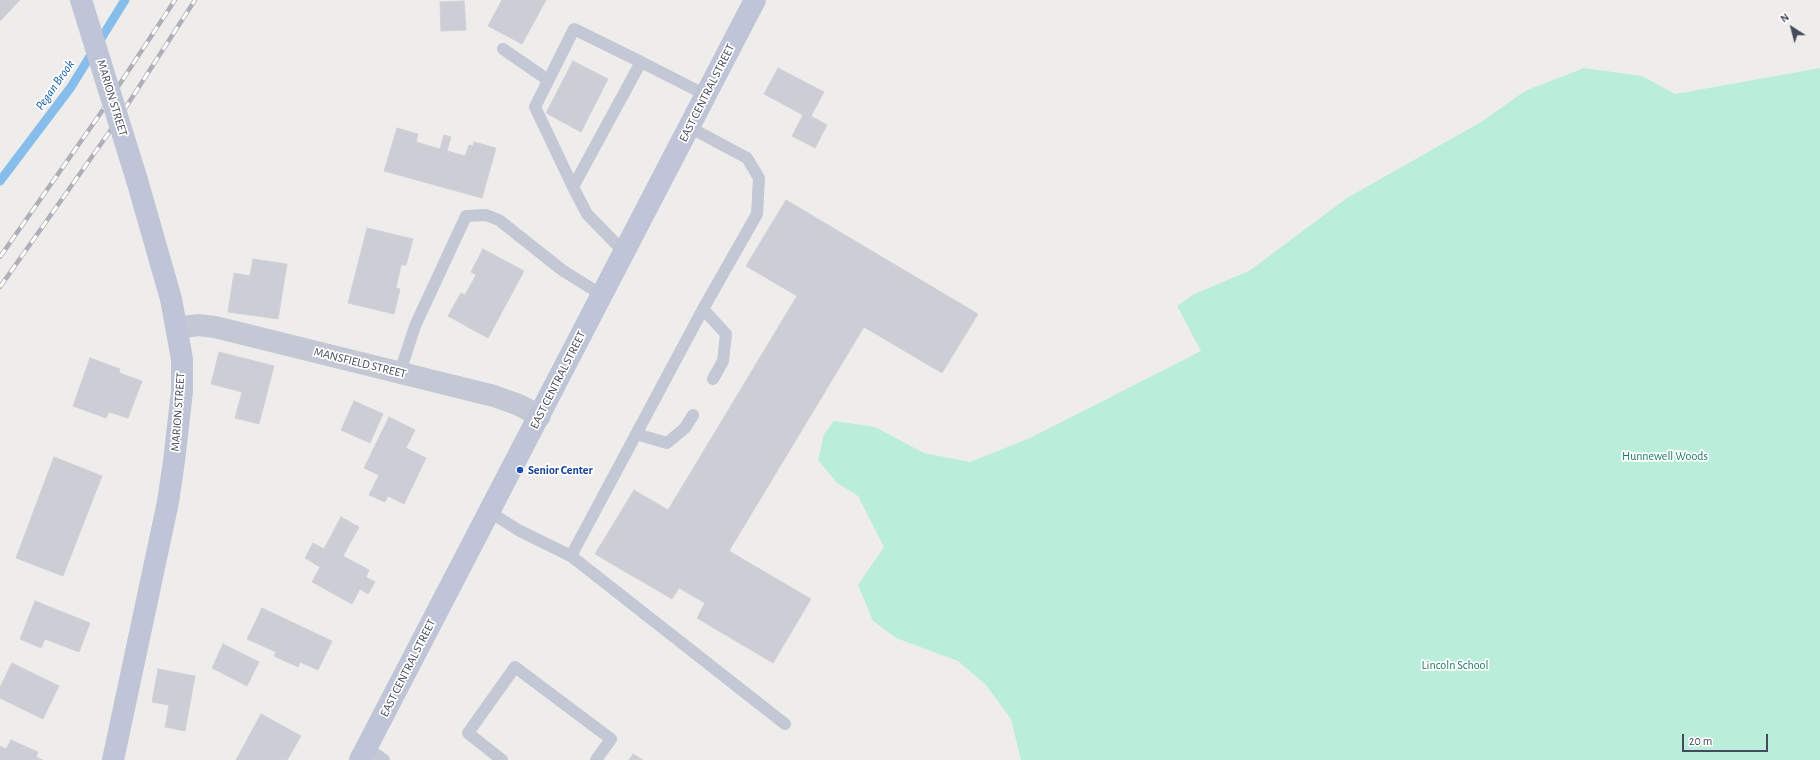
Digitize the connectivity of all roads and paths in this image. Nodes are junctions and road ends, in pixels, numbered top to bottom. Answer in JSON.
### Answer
{"nodes":[{"id":1,"x":82,"y":0,"type":"edge"},
{"id":2,"x":755,"y":0,"type":"edge"},
{"id":3,"x":503,"y":48,"type":"dead end"},
{"id":4,"x":641,"y":62,"type":"junction"},
{"id":5,"x":548,"y":80,"type":"junction"},
{"id":6,"x":706,"y":94,"type":"junction"},
{"id":7,"x":690,"y":127,"type":"junction"},
{"id":8,"x":573,"y":187,"type":"junction"},
{"id":9,"x":624,"y":252,"type":"junction"},
{"id":10,"x":602,"y":295,"type":"junction"},
{"id":11,"x":703,"y":309,"type":"junction"},
{"id":12,"x":177,"y":328,"type":"junction"},
{"id":13,"x":400,"y":372,"type":"junction"},
{"id":14,"x":713,"y":379,"type":"dead end"},
{"id":15,"x":693,"y":415,"type":"dead end"},
{"id":16,"x":540,"y":416,"type":"junction"},
{"id":17,"x":636,"y":434,"type":"junction"},
{"id":18,"x":488,"y":511,"type":"junction"},
{"id":19,"x":571,"y":556,"type":"junction"},
{"id":20,"x":784,"y":724,"type":"dead end"},
{"id":21,"x":364,"y":754,"type":"edge"},
{"id":22,"x":113,"y":760,"type":"edge"},
{"id":23,"x":384,"y":760,"type":"edge"},
{"id":24,"x":502,"y":760,"type":"edge"},
{"id":25,"x":596,"y":760,"type":"edge"}],
"edges":[{"from":1,"to":12,"type":"main road","name":"MARION STREET","bridge":true},
{"from":2,"to":6,"type":"main road","name":"EAST CENTRAL STREET"},
{"from":3,"to":5,"type":"lane"},
{"from":4,"to":5,"type":"lane"},
{"from":4,"to":6,"type":"lane"},
{"from":4,"to":8,"type":"lane"},
{"from":5,"to":8,"type":"lane"},
{"from":6,"to":7,"type":"main road","name":"EAST CENTRAL STREET"},
{"from":7,"to":9,"type":"main road","name":"EAST CENTRAL STREET"},
{"from":7,"to":11,"type":"lane"},
{"from":8,"to":9,"type":"lane"},
{"from":9,"to":10,"type":"main road","name":"EAST CENTRAL STREET"},
{"from":10,"to":13,"type":"lane"},
{"from":10,"to":16,"type":"main road","name":"EAST CENTRAL STREET"},
{"from":11,"to":14,"type":"lane"},
{"from":11,"to":17,"type":"lane"},
{"from":12,"to":13,"type":"street","name":"MANSFIELD STREET"},
{"from":12,"to":22,"type":"main road","name":"MARION STREET"},
{"from":13,"to":16,"type":"street","name":"MANSFIELD STREET"},
{"from":15,"to":17,"type":"lane"},
{"from":16,"to":18,"type":"main road","name":"EAST CENTRAL STREET"},
{"from":17,"to":19,"type":"lane"},
{"from":18,"to":19,"type":"lane"},
{"from":18,"to":21,"type":"main road","name":"EAST CENTRAL STREET"},
{"from":19,"to":20,"type":"lane"},
{"from":21,"to":23,"type":"lane"},
{"from":24,"to":25,"type":"lane"}]}
